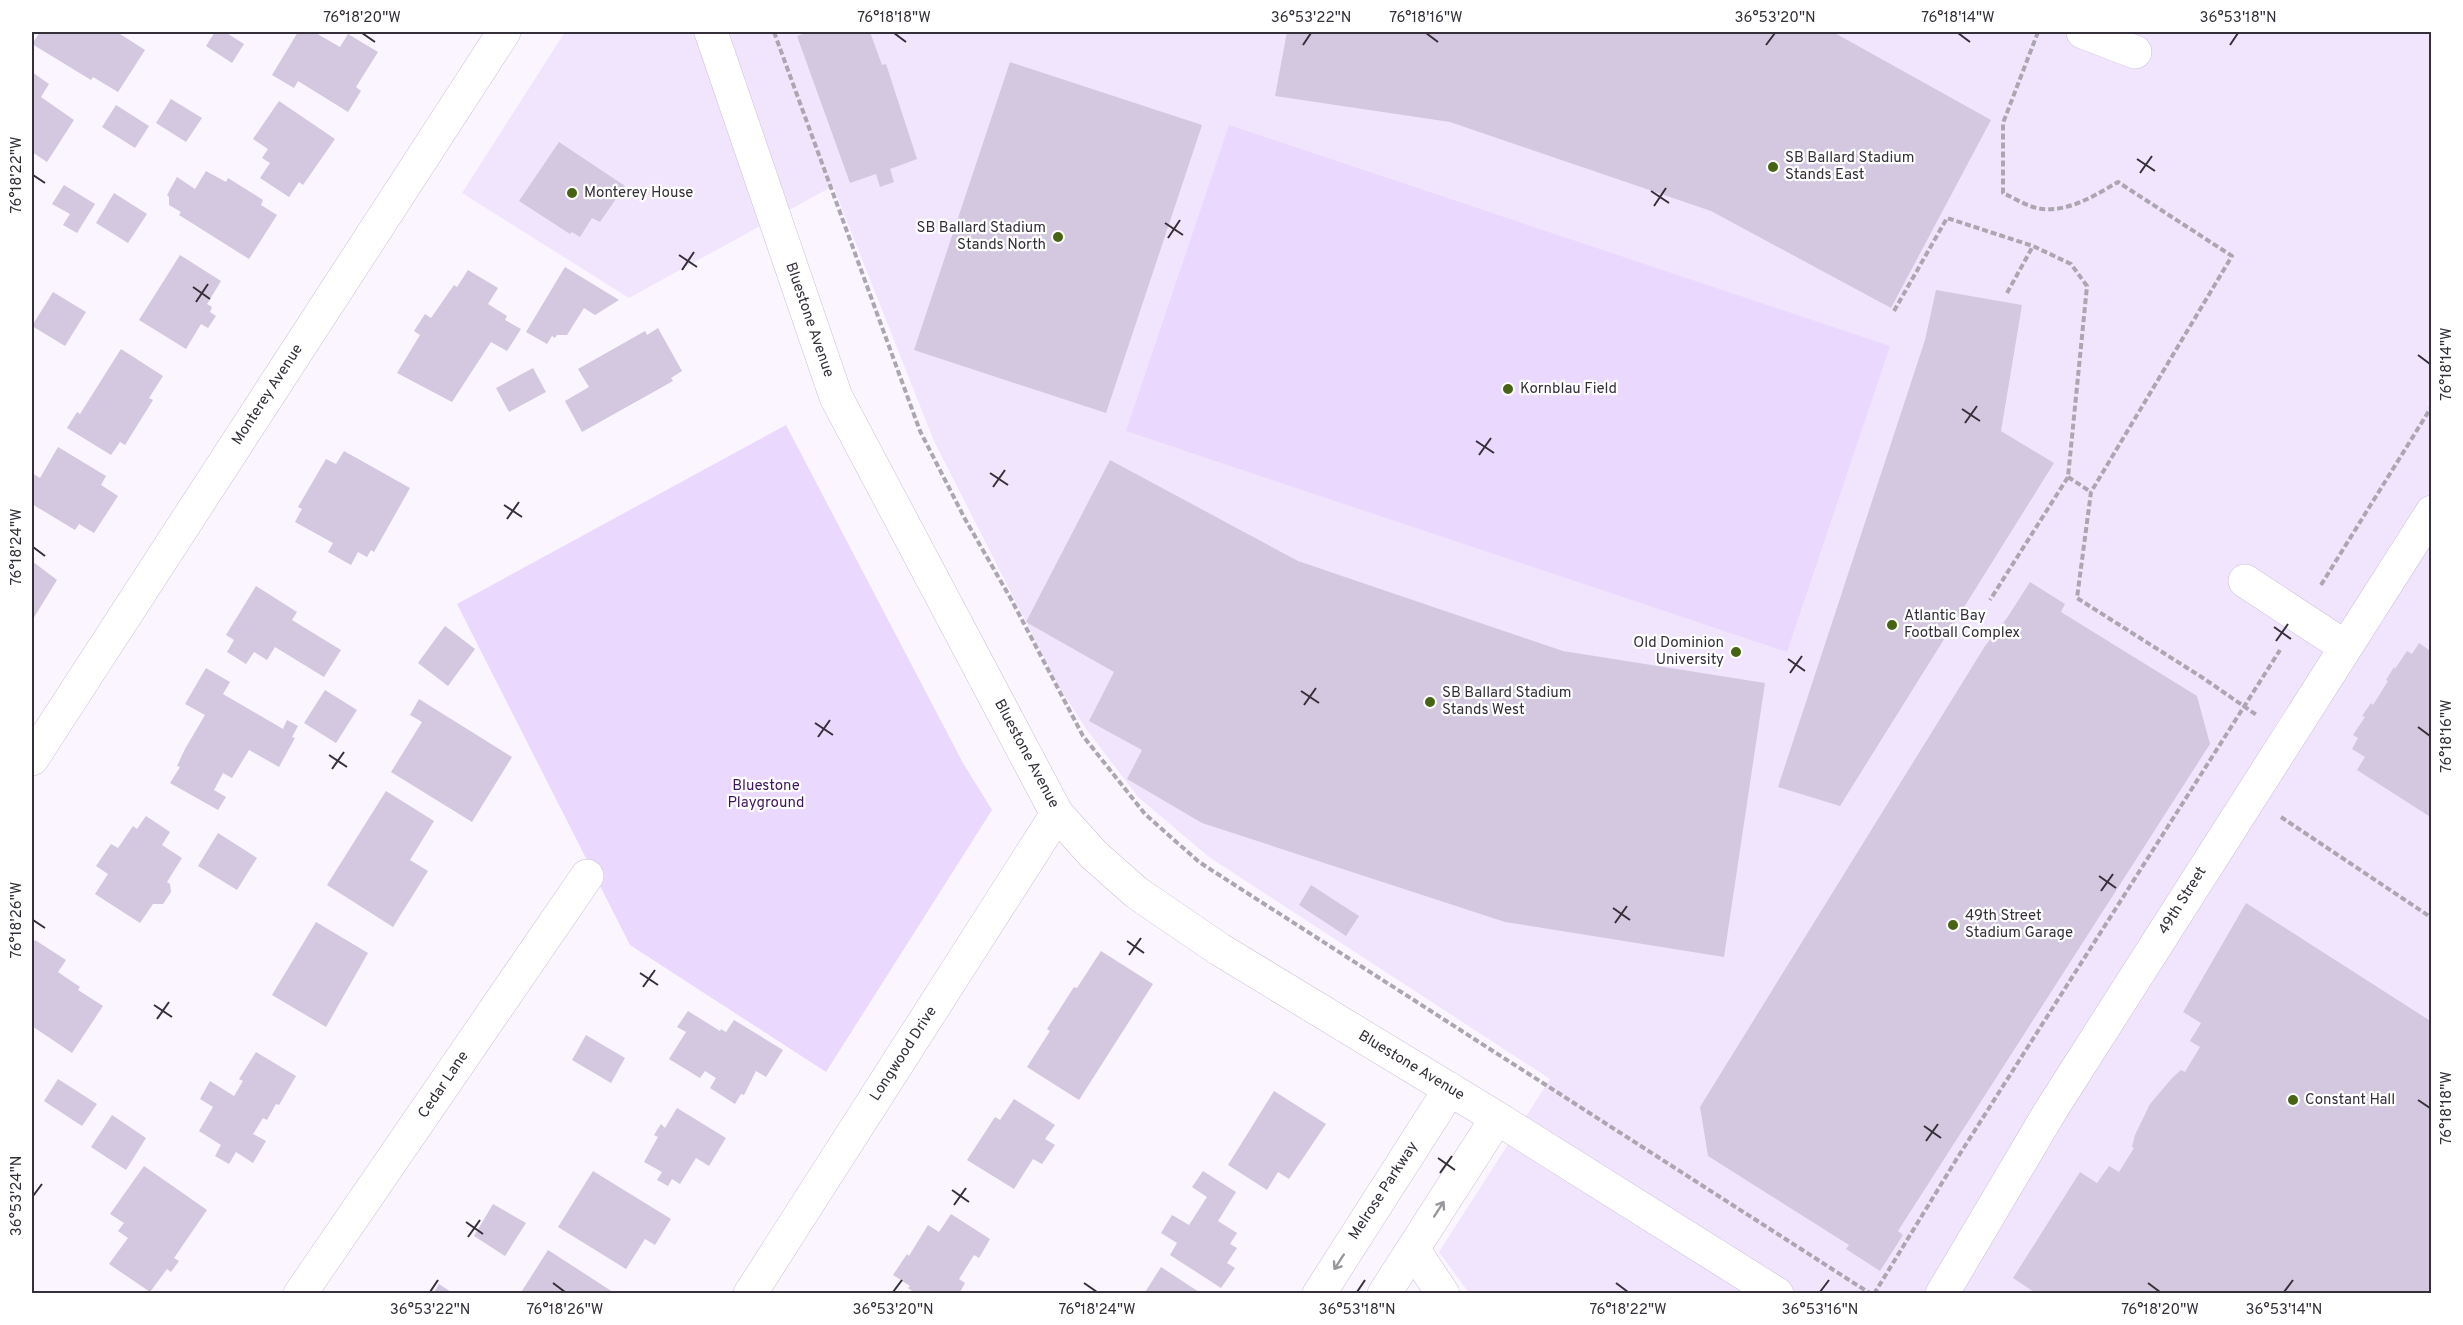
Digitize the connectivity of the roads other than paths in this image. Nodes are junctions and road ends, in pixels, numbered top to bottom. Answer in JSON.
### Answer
{"nodes":[{"id":1,"x":504,"y":32,"type":"edge"},
{"id":2,"x":711,"y":32,"type":"edge"},
{"id":3,"x":2083,"y":32,"type":"edge"},
{"id":4,"x":2135,"y":52,"type":"dead end"},
{"id":5,"x":2432,"y":512,"type":"edge"},
{"id":6,"x":2245,"y":581,"type":"dead end"},
{"id":7,"x":2344,"y":646,"type":"junction"},
{"id":8,"x":32,"y":759,"type":"edge"},
{"id":9,"x":1057,"y":814,"type":"junction"},
{"id":10,"x":587,"y":876,"type":"dead end"},
{"id":11,"x":1450,"y":1089,"type":"junction"},
{"id":12,"x":1497,"y":1118,"type":"junction"},
{"id":13,"x":1413,"y":1249,"type":"junction"},
{"id":14,"x":300,"y":1293,"type":"edge"},
{"id":15,"x":750,"y":1293,"type":"edge"},
{"id":16,"x":1319,"y":1293,"type":"edge"},
{"id":17,"x":1384,"y":1293,"type":"edge"},
{"id":18,"x":1443,"y":1293,"type":"edge"},
{"id":19,"x":1777,"y":1293,"type":"edge"},
{"id":20,"x":1942,"y":1293,"type":"edge"}],
"edges":[{"from":1,"to":8,"type":"street","name":"Monterey Avenue"},
{"from":2,"to":9,"type":"street","name":"Bluestone Avenue"},
{"from":3,"to":4,"type":"street"},
{"from":5,"to":7,"type":"street","name":"49th Street"},
{"from":6,"to":7,"type":"street"},
{"from":7,"to":20,"type":"street","name":"49th Street"},
{"from":9,"to":11,"type":"street","name":"Bluestone Avenue"},
{"from":9,"to":15,"type":"street","name":"Longwood Drive"},
{"from":10,"to":14,"type":"street","name":"Cedar Lane"},
{"from":11,"to":12,"type":"street","name":"Bluestone Avenue"},
{"from":11,"to":16,"type":"street","name":"Melrose Parkway","one_way":true},
{"from":13,"to":12,"type":"street","one_way":true},
{"from":12,"to":19,"type":"street","name":"Bluestone Avenue"},
{"from":13,"to":17,"type":"street"},
{"from":13,"to":18,"type":"street"}]}
